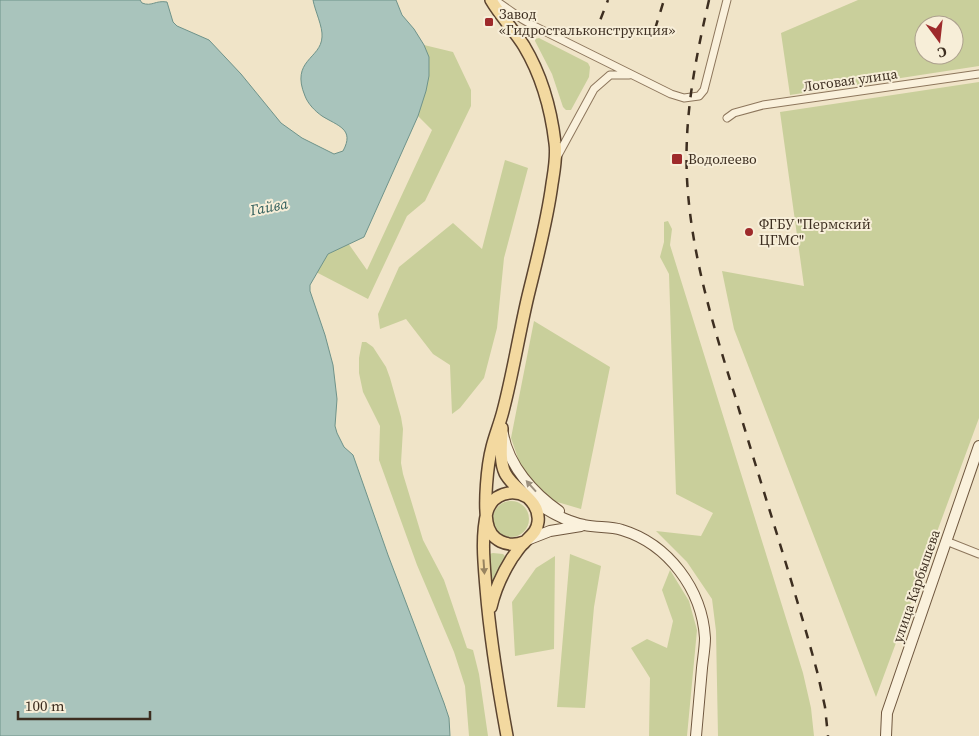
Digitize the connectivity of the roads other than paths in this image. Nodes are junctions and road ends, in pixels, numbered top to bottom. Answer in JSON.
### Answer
{"nodes":[{"id":1,"x":491,"y":0,"type":"edge"},
{"id":2,"x":495,"y":0,"type":"edge"},
{"id":3,"x":727,"y":0,"type":"edge"},
{"id":4,"x":979,"y":74,"type":"edge"},
{"id":5,"x":630,"y":75,"type":"junction"},
{"id":6,"x":727,"y":118,"type":"dead end"},
{"id":7,"x":556,"y":159,"type":"junction"},
{"id":8,"x":503,"y":411,"type":"junction"},
{"id":9,"x":979,"y":446,"type":"edge"},
{"id":10,"x":527,"y":497,"type":"junction"},
{"id":11,"x":486,"y":518,"type":"junction"},
{"id":12,"x":584,"y":525,"type":"junction"},
{"id":13,"x":946,"y":541,"type":"junction"},
{"id":14,"x":524,"y":542,"type":"junction"},
{"id":15,"x":979,"y":554,"type":"edge"},
{"id":16,"x":488,"y":618,"type":"junction"},
{"id":17,"x":507,"y":736,"type":"edge"},
{"id":18,"x":696,"y":736,"type":"edge"},
{"id":19,"x":886,"y":736,"type":"edge"}],
"edges":[{"from":1,"to":7,"type":"main road"},
{"from":2,"to":5,"type":"street"},
{"from":3,"to":5,"type":"street"},
{"from":4,"to":6,"type":"street","name":"Логовая улица"},
{"from":5,"to":7,"type":"street"},
{"from":7,"to":8,"type":"main road"},
{"from":8,"to":10,"type":"main road"},
{"from":8,"to":11,"type":"main road"},
{"from":12,"to":8,"type":"main road","one_way":true},
{"from":9,"to":13,"type":"main road","name":"улица Карбышева"},
{"from":10,"to":11,"type":"main road"},
{"from":10,"to":12,"type":"main road"},
{"from":10,"to":14,"type":"main road"},
{"from":11,"to":14,"type":"main road"},
{"from":11,"to":16,"type":"main road","one_way":true},
{"from":12,"to":14,"type":"main road"},
{"from":12,"to":18,"type":"main road"},
{"from":13,"to":15,"type":"street"},
{"from":13,"to":19,"type":"main road","name":"улица Карбышева"},
{"from":14,"to":16,"type":"main road"},
{"from":16,"to":17,"type":"main road"}]}
